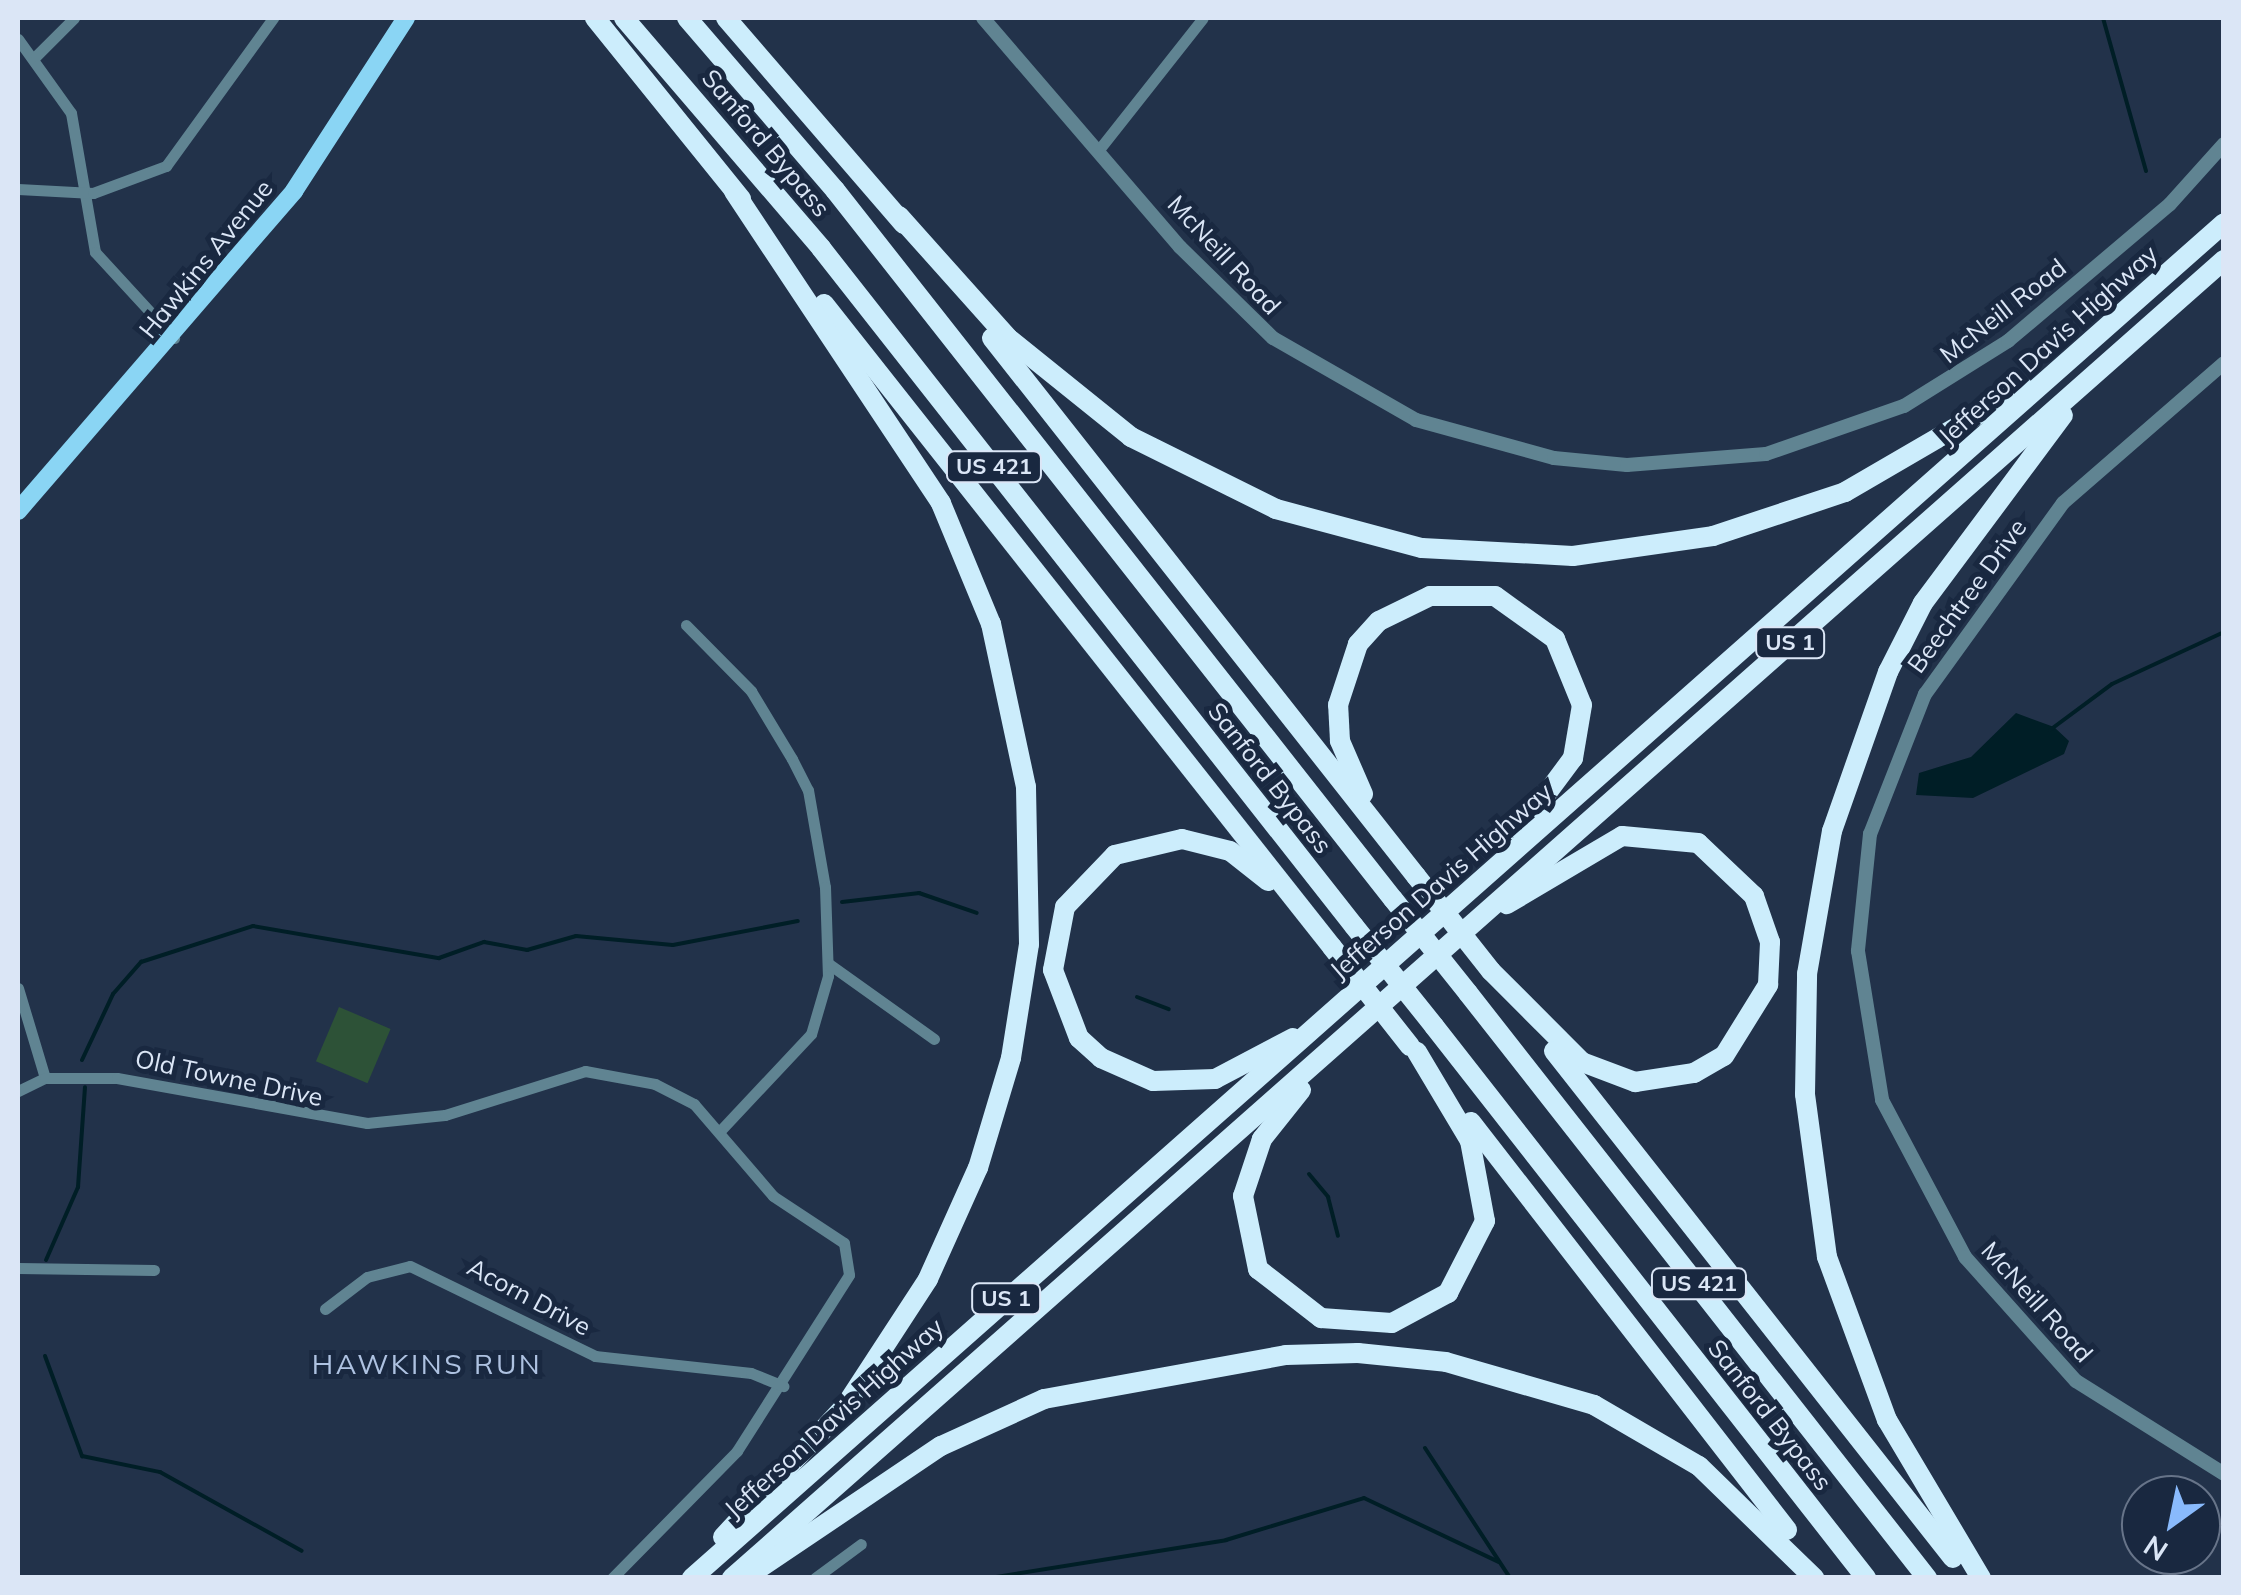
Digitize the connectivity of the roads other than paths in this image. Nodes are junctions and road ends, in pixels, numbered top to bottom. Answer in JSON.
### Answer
{"nodes":[{"id":1,"x":74,"y":18,"type":"edge"},
{"id":2,"x":273,"y":18,"type":"edge"},
{"id":3,"x":406,"y":18,"type":"edge"},
{"id":4,"x":595,"y":18,"type":"edge"},
{"id":5,"x":624,"y":18,"type":"edge"},
{"id":6,"x":687,"y":18,"type":"edge"},
{"id":7,"x":726,"y":18,"type":"edge"},
{"id":8,"x":984,"y":18,"type":"edge"},
{"id":9,"x":1202,"y":18,"type":"edge"},
{"id":10,"x":18,"y":39,"type":"edge"},
{"id":11,"x":36,"y":56,"type":"junction"},
{"id":12,"x":2224,"y":144,"type":"edge"},
{"id":13,"x":1101,"y":147,"type":"junction"},
{"id":14,"x":18,"y":189,"type":"edge"},
{"id":15,"x":734,"y":191,"type":"junction"},
{"id":16,"x":82,"y":193,"type":"junction"},
{"id":17,"x":899,"y":216,"type":"junction"},
{"id":18,"x":2224,"y":223,"type":"edge"},
{"id":19,"x":2224,"y":260,"type":"edge"},
{"id":20,"x":174,"y":338,"type":"junction"},
{"id":21,"x":2076,"y":355,"type":"junction"},
{"id":22,"x":2224,"y":363,"type":"edge"},
{"id":23,"x":2098,"y":372,"type":"junction"},
{"id":24,"x":18,"y":511,"type":"edge"},
{"id":25,"x":686,"y":625,"type":"dead end"},
{"id":26,"x":1413,"y":872,"type":"junction"},
{"id":27,"x":1487,"y":875,"type":"junction"},
{"id":28,"x":1482,"y":915,"type":"junction"},
{"id":29,"x":1332,"y":947,"type":"junction"},
{"id":30,"x":829,"y":964,"type":"junction"},
{"id":31,"x":1490,"y":970,"type":"junction"},
{"id":32,"x":18,"y":988,"type":"edge"},
{"id":33,"x":1304,"y":1033,"type":"junction"},
{"id":34,"x":934,"y":1039,"type":"dead end"},
{"id":35,"x":1414,"y":1049,"type":"junction"},
{"id":36,"x":1320,"y":1059,"type":"junction"},
{"id":37,"x":45,"y":1078,"type":"junction"},
{"id":38,"x":18,"y":1092,"type":"edge"},
{"id":39,"x":1882,"y":1100,"type":"joint"},
{"id":40,"x":720,"y":1130,"type":"junction"},
{"id":41,"x":18,"y":1268,"type":"edge"},
{"id":42,"x":154,"y":1270,"type":"dead end"},
{"id":43,"x":325,"y":1309,"type":"dead end"},
{"id":44,"x":784,"y":1386,"type":"junction"},
{"id":45,"x":2224,"y":1474,"type":"edge"},
{"id":46,"x":861,"y":1544,"type":"dead end"},
{"id":47,"x":699,"y":1571,"type":"edge"},
{"id":48,"x":612,"y":1578,"type":"edge"},
{"id":49,"x":732,"y":1578,"type":"edge"},
{"id":50,"x":745,"y":1578,"type":"edge"},
{"id":51,"x":815,"y":1578,"type":"edge"},
{"id":52,"x":1814,"y":1578,"type":"edge"},
{"id":53,"x":1825,"y":1578,"type":"edge"},
{"id":54,"x":1866,"y":1578,"type":"edge"},
{"id":55,"x":1927,"y":1578,"type":"edge"},
{"id":56,"x":1968,"y":1578,"type":"edge"},
{"id":57,"x":1981,"y":1578,"type":"edge"}],
"edges":[{"from":1,"to":11,"type":"street"},
{"from":2,"to":16,"type":"street"},
{"from":3,"to":20,"type":"main road","name":"Hawkins Avenue"},
{"from":4,"to":15,"type":"highway"},
{"from":5,"to":54,"type":"highway","name":"Sanford Bypass","number":"US 421","bridge":true},
{"from":6,"to":55,"type":"highway","name":"Sanford Bypass","number":"US 421","bridge":true},
{"from":7,"to":17,"type":"highway"},
{"from":8,"to":13,"type":"street","name":"McNeill Road"},
{"from":9,"to":13,"type":"street"},
{"from":10,"to":11,"type":"street"},
{"from":11,"to":16,"type":"street"},
{"from":12,"to":13,"type":"street","name":"McNeill Road"},
{"from":14,"to":16,"type":"street"},
{"from":15,"to":29,"type":"highway"},
{"from":15,"to":47,"type":"highway"},
{"from":16,"to":20,"type":"street"},
{"from":17,"to":21,"type":"highway"},
{"from":17,"to":26,"type":"highway"},
{"from":18,"to":21,"type":"highway","name":"Jefferson Davis Highway","number":"US 1"},
{"from":19,"to":23,"type":"highway","name":"Jefferson Davis Highway","number":"US 1"},
{"from":20,"to":24,"type":"main road","name":"Hawkins Avenue"},
{"from":21,"to":27,"type":"highway","name":"Jefferson Davis Highway","number":"US 1"},
{"from":22,"to":39,"type":"street","name":"Beechtree Drive"},
{"from":23,"to":28,"type":"highway","name":"Jefferson Davis Highway","number":"US 1"},
{"from":23,"to":57,"type":"highway"},
{"from":25,"to":30,"type":"street"},
{"from":26,"to":27,"type":"highway"},
{"from":26,"to":31,"type":"highway","bridge":true},
{"from":27,"to":33,"type":"highway","name":"Jefferson Davis Highway","number":"US 1"},
{"from":28,"to":31,"type":"highway"},
{"from":28,"to":36,"type":"highway","name":"Jefferson Davis Highway","number":"US 1"},
{"from":29,"to":33,"type":"highway"},
{"from":29,"to":35,"type":"highway","bridge":true},
{"from":30,"to":34,"type":"street"},
{"from":30,"to":40,"type":"street"},
{"from":31,"to":56,"type":"highway"},
{"from":32,"to":37,"type":"street"},
{"from":33,"to":47,"type":"highway","name":"Jefferson Davis Highway","number":"US 1"},
{"from":35,"to":36,"type":"highway"},
{"from":35,"to":53,"type":"highway"},
{"from":36,"to":49,"type":"highway","name":"Jefferson Davis Highway","number":"US 1"},
{"from":37,"to":38,"type":"street","name":"Old Towne Drive"},
{"from":37,"to":40,"type":"street","name":"Old Towne Drive"},
{"from":39,"to":45,"type":"street","name":"McNeill Road"},
{"from":40,"to":44,"type":"street","name":"Old Towne Drive"},
{"from":41,"to":42,"type":"street"},
{"from":43,"to":44,"type":"street","name":"Acorn Drive"},
{"from":44,"to":48,"type":"street"},
{"from":46,"to":51,"type":"street"},
{"from":50,"to":52,"type":"highway"}]}
